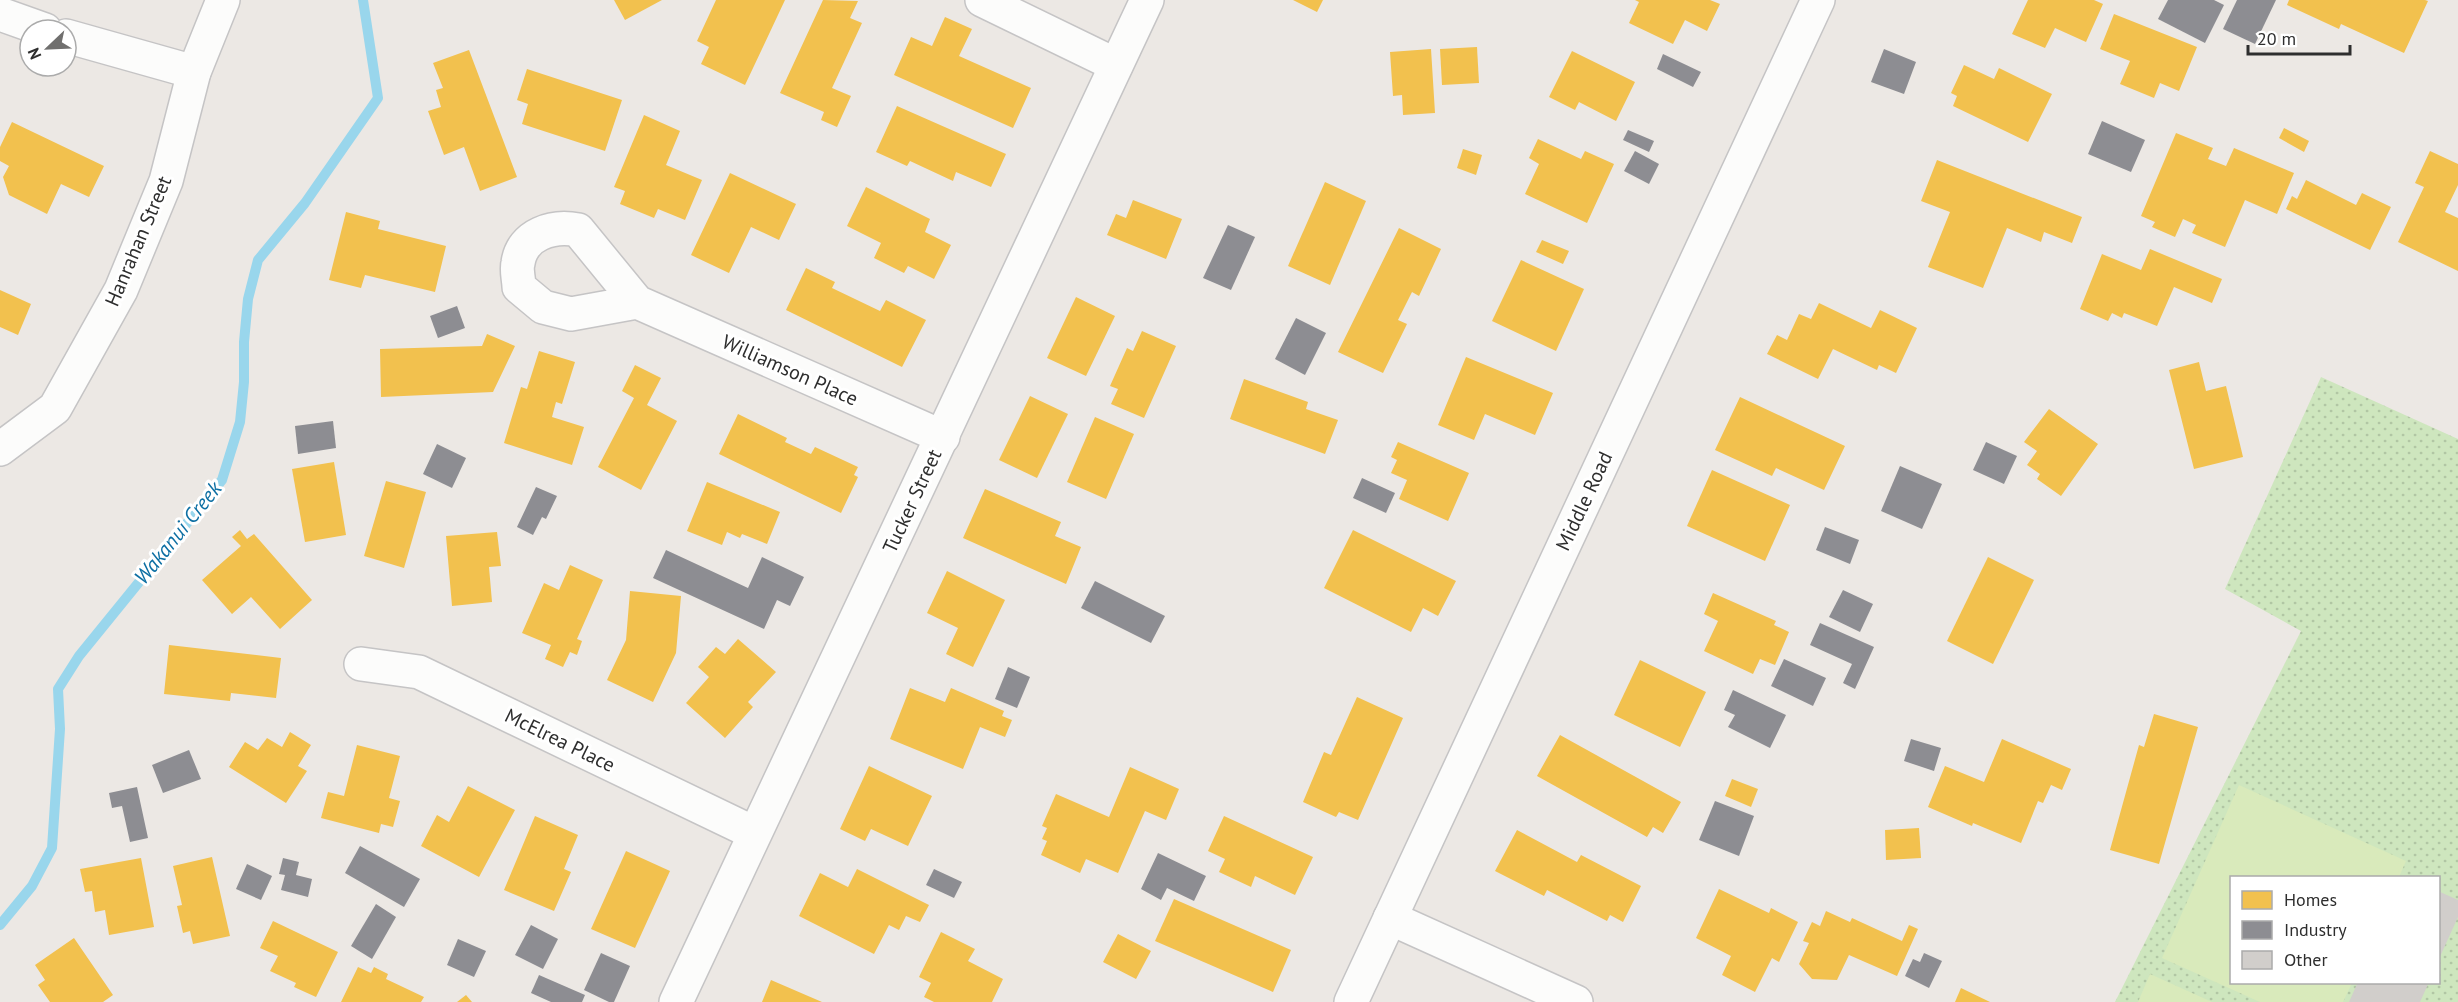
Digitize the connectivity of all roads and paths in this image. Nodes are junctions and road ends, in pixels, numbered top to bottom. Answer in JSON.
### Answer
{"nodes":[{"id":1,"x":223,"y":0,"type":"edge"},
{"id":2,"x":982,"y":0,"type":"edge"},
{"id":3,"x":1147,"y":0,"type":"edge"},
{"id":4,"x":1818,"y":0,"type":"edge"},
{"id":5,"x":0,"y":14,"type":"edge"},
{"id":6,"x":18,"y":20,"type":"edge"},
{"id":7,"x":78,"y":39,"type":"edge"},
{"id":8,"x":1116,"y":65,"type":"junction"},
{"id":9,"x":194,"y":72,"type":"junction"},
{"id":10,"x":637,"y":302,"type":"dead end"},
{"id":11,"x":943,"y":437,"type":"junction"},
{"id":12,"x":0,"y":449,"type":"edge"},
{"id":13,"x":361,"y":664,"type":"dead end"},
{"id":14,"x":754,"y":833,"type":"junction"},
{"id":15,"x":1390,"y":918,"type":"junction"},
{"id":16,"x":676,"y":1002,"type":"edge"},
{"id":17,"x":1351,"y":1002,"type":"edge"},
{"id":18,"x":1576,"y":1002,"type":"edge"}],
"edges":[{"from":1,"to":9,"type":"street","name":"Hanrahan Street"},
{"from":2,"to":8,"type":"street"},
{"from":3,"to":8,"type":"street","name":"Tucker Street"},
{"from":4,"to":15,"type":"street","name":"Middle Road"},
{"from":5,"to":6,"type":"street"},
{"from":7,"to":9,"type":"street"},
{"from":8,"to":11,"type":"street","name":"Tucker Street"},
{"from":9,"to":12,"type":"street","name":"Hanrahan Street"},
{"from":10,"to":11,"type":"street","name":"Williamson Place"},
{"from":11,"to":14,"type":"street","name":"Tucker Street"},
{"from":13,"to":14,"type":"street","name":"McElrea Place"},
{"from":14,"to":16,"type":"street","name":"Tucker Street"},
{"from":15,"to":17,"type":"street","name":"Middle Road"},
{"from":15,"to":18,"type":"street"}]}
